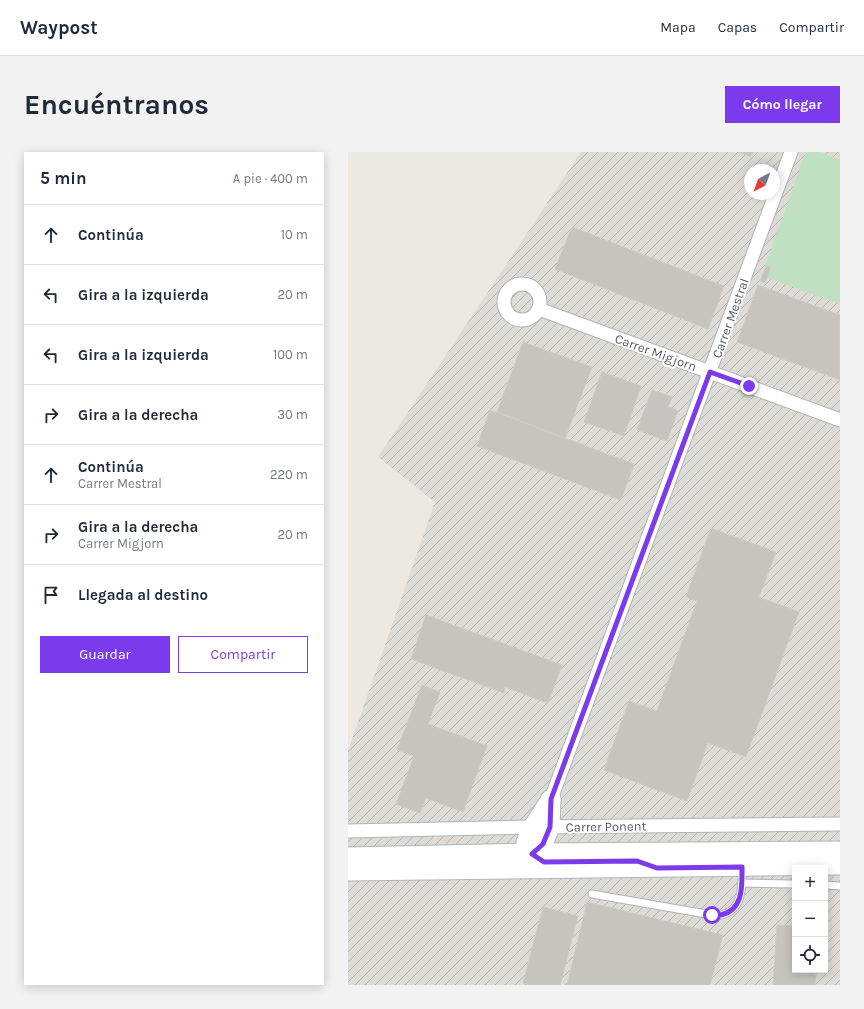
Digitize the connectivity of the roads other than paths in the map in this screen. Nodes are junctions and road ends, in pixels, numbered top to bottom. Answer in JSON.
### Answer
{"nodes":[{"id":1,"x":790,"y":152,"type":"edge"},
{"id":2,"x":539,"y":309,"type":"dead end"},
{"id":3,"x":710,"y":372,"type":"junction"},
{"id":4,"x":840,"y":420,"type":"edge"},
{"id":5,"x":551,"y":799,"type":"joint"},
{"id":6,"x":840,"y":824,"type":"edge"},
{"id":7,"x":541,"y":827,"type":"junction"},
{"id":8,"x":348,"y":831,"type":"edge"},
{"id":9,"x":840,"y":851,"type":"edge"},
{"id":10,"x":498,"y":854,"type":"junction"},
{"id":11,"x":532,"y":854,"type":"junction"},
{"id":12,"x":348,"y":857,"type":"edge"},
{"id":13,"x":840,"y":865,"type":"edge"},
{"id":14,"x":348,"y":866,"type":"edge"},
{"id":15,"x":657,"y":868,"type":"junction"},
{"id":16,"x":414,"y":870,"type":"junction"},
{"id":17,"x":348,"y":871,"type":"edge"},
{"id":18,"x":372,"y":871,"type":"junction"},
{"id":19,"x":742,"y":875,"type":"junction"},
{"id":20,"x":792,"y":883,"type":"edge"},
{"id":21,"x":828,"y":885,"type":"edge"},
{"id":22,"x":840,"y":886,"type":"edge"},
{"id":23,"x":592,"y":894,"type":"dead end"}],
"edges":[{"from":1,"to":3,"type":"street","name":"Carrer Mestral"},
{"from":2,"to":3,"type":"street","name":"Carrer Migjorn"},
{"from":3,"to":4,"type":"street","name":"Carrer Migjorn"},
{"from":3,"to":5,"type":"street","name":"Carrer Mestral"},
{"from":5,"to":7,"type":"main road"},
{"from":6,"to":7,"type":"street","name":"Carrer Ponent"},
{"from":7,"to":8,"type":"street","name":"Carrer Ponent"},
{"from":7,"to":10,"type":"main road"},
{"from":7,"to":11,"type":"main road"},
{"from":9,"to":11,"type":"main road"},
{"from":10,"to":11,"type":"main road"},
{"from":10,"to":12,"type":"main road"},
{"from":11,"to":15,"type":"main road"},
{"from":11,"to":16,"type":"main road"},
{"from":13,"to":19,"type":"main road"},
{"from":14,"to":18,"type":"main road"},
{"from":15,"to":16,"type":"main road"},
{"from":15,"to":19,"type":"main road"},
{"from":16,"to":18,"type":"main road"},
{"from":17,"to":18,"type":"main road"},
{"from":19,"to":20,"type":"lane"},
{"from":19,"to":23,"type":"lane"},
{"from":21,"to":22,"type":"lane"}]}
